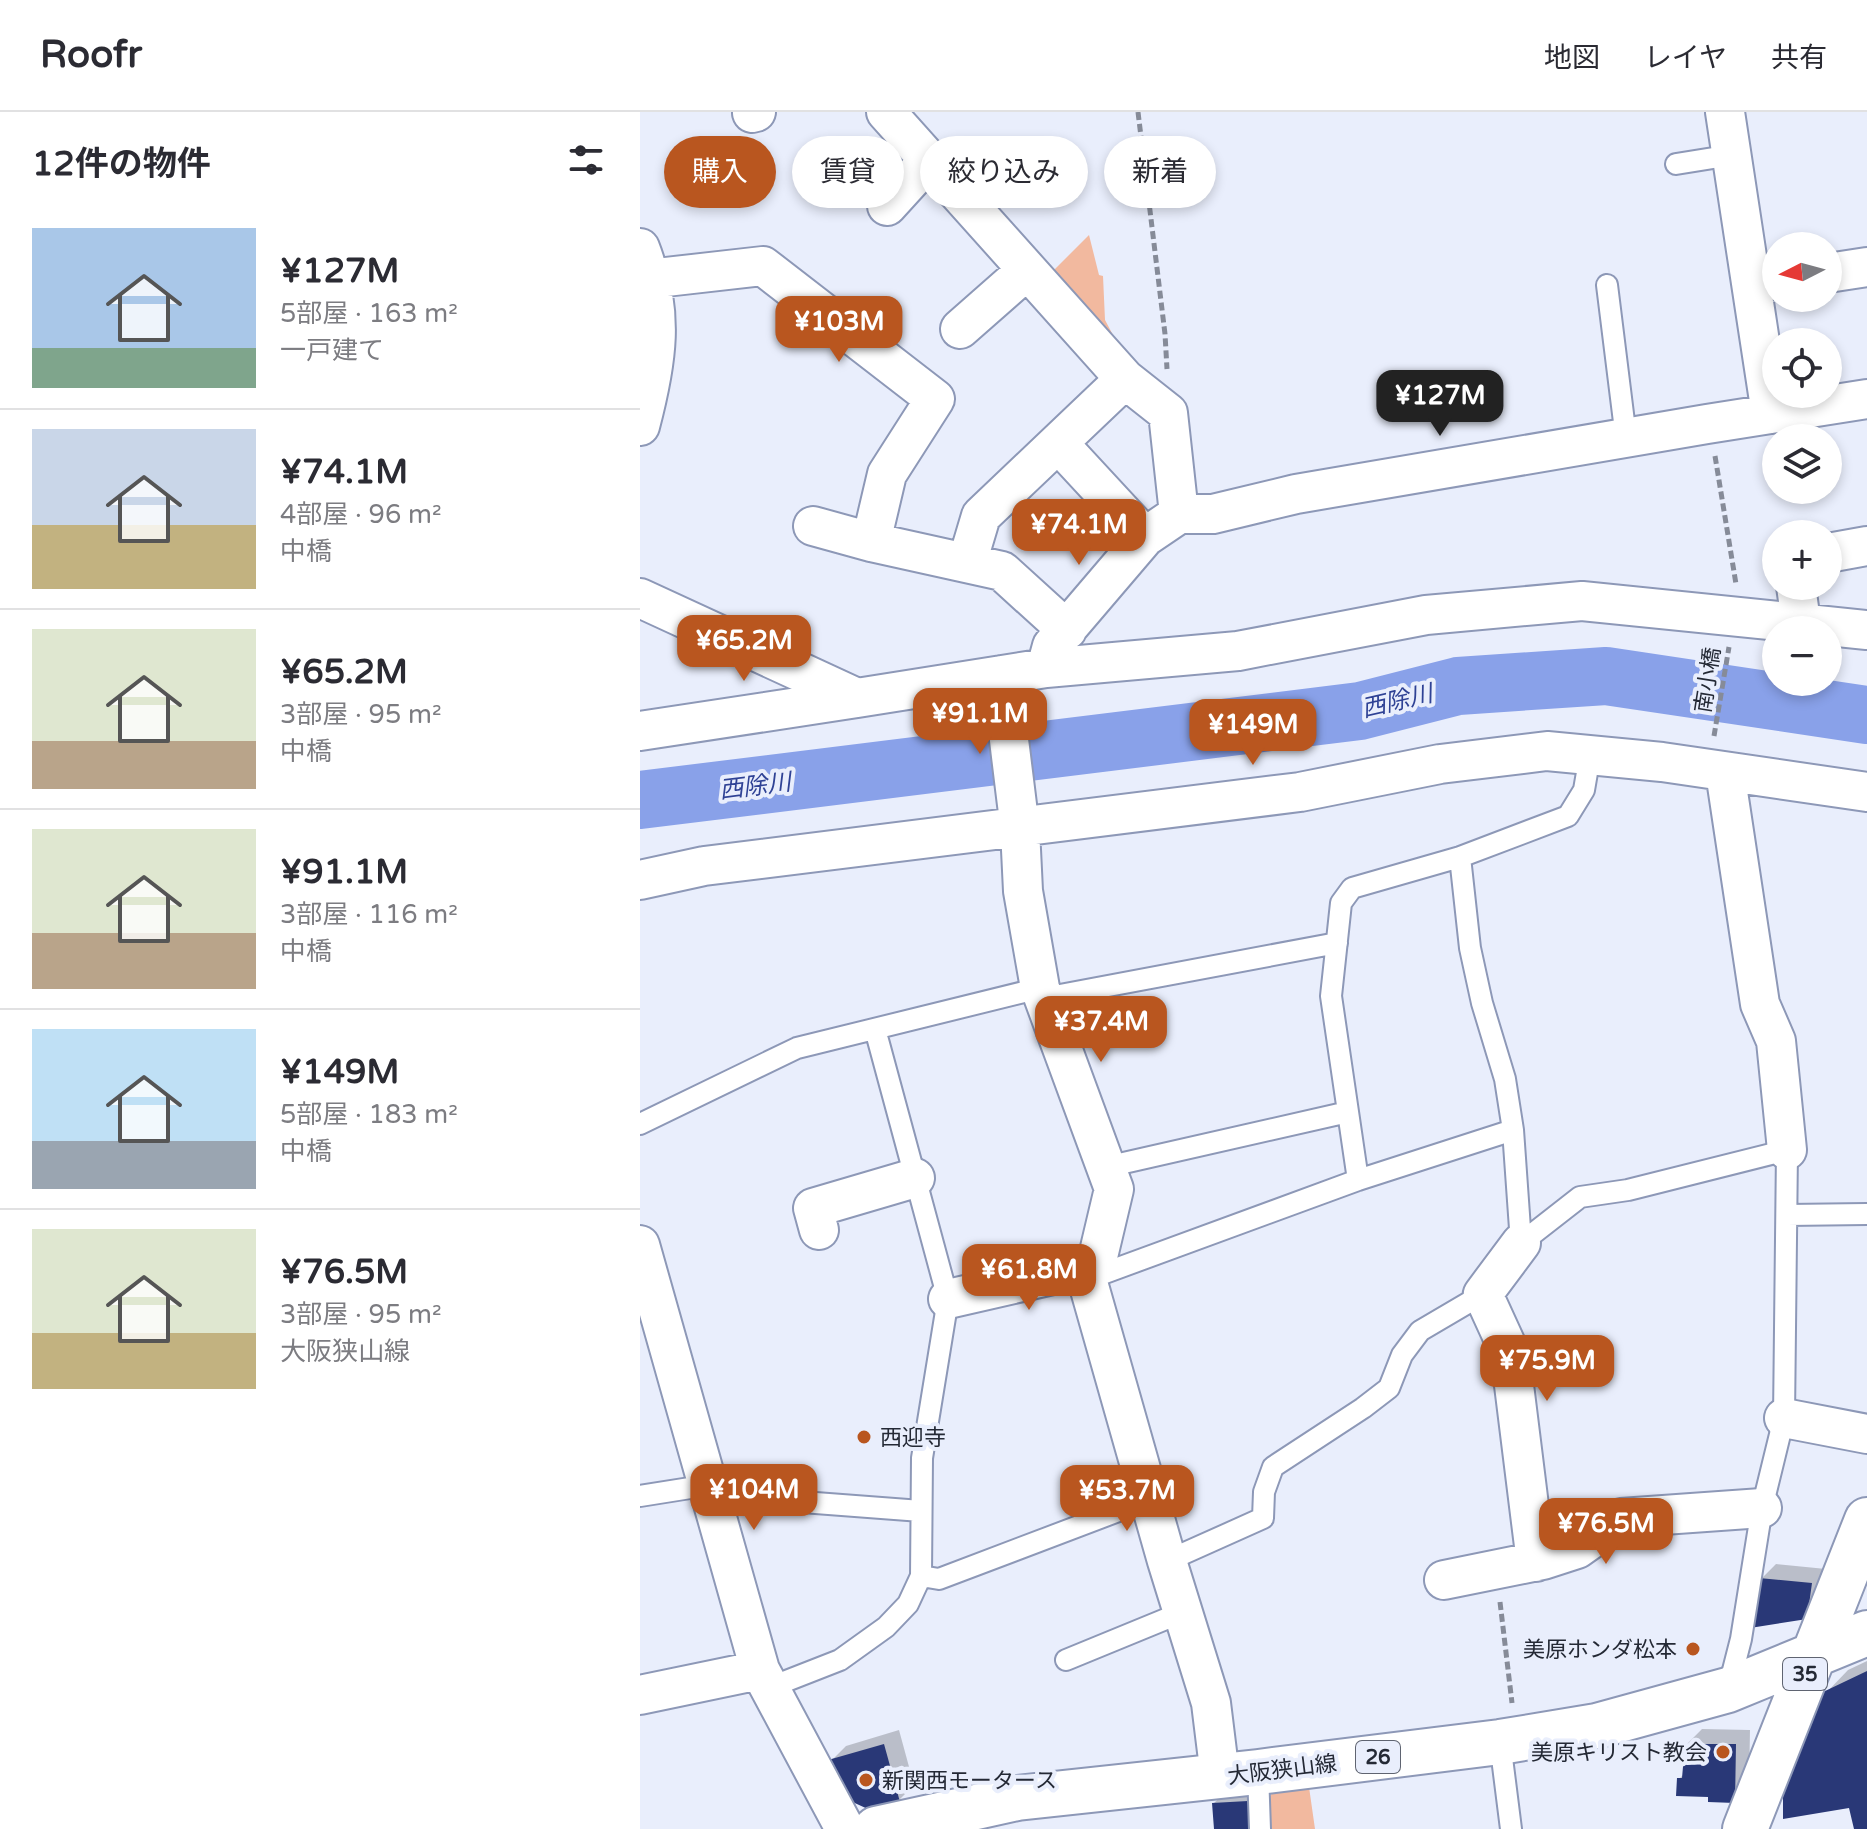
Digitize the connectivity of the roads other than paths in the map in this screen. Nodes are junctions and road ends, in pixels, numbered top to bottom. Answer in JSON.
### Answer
{"nodes":[{"id":1,"x":886,"y":112,"type":"edge"},
{"id":2,"x":1725,"y":112,"type":"edge"},
{"id":3,"x":920,"y":152,"type":"edge"},
{"id":4,"x":1732,"y":155,"type":"junction"},
{"id":5,"x":1676,"y":164,"type":"dead end"},
{"id":6,"x":920,"y":170,"type":"edge"},
{"id":7,"x":904,"y":187,"type":"edge"},
{"id":8,"x":971,"y":208,"type":"edge"},
{"id":9,"x":644,"y":263,"type":"edge"},
{"id":10,"x":1867,"y":267,"type":"edge"},
{"id":11,"x":1027,"y":270,"type":"junction"},
{"id":12,"x":1842,"y":271,"type":"edge"},
{"id":13,"x":1762,"y":274,"type":"edge"},
{"id":14,"x":1607,"y":285,"type":"dead end"},
{"id":15,"x":1766,"y":312,"type":"edge"},
{"id":16,"x":960,"y":329,"type":"dead end"},
{"id":17,"x":1125,"y":379,"type":"junction"},
{"id":18,"x":1867,"y":399,"type":"edge"},
{"id":19,"x":1771,"y":414,"type":"junction"},
{"id":20,"x":640,"y":426,"type":"edge"},
{"id":21,"x":1626,"y":438,"type":"junction"},
{"id":22,"x":1058,"y":443,"type":"junction"},
{"id":23,"x":1179,"y":514,"type":"junction"},
{"id":24,"x":813,"y":526,"type":"dead end"},
{"id":25,"x":1145,"y":537,"type":"junction"},
{"id":26,"x":871,"y":542,"type":"junction"},
{"id":27,"x":1867,"y":546,"type":"edge"},
{"id":28,"x":1842,"y":550,"type":"edge"},
{"id":29,"x":967,"y":563,"type":"junction"},
{"id":30,"x":640,"y":598,"type":"edge"},
{"id":31,"x":1798,"y":604,"type":"edge"},
{"id":32,"x":1067,"y":630,"type":"junction"},
{"id":33,"x":1867,"y":630,"type":"edge"},
{"id":34,"x":1046,"y":668,"type":"junction"},
{"id":35,"x":1001,"y":677,"type":"junction"},
{"id":36,"x":857,"y":698,"type":"junction"},
{"id":37,"x":640,"y":731,"type":"edge"},
{"id":38,"x":1590,"y":755,"type":"junction"},
{"id":39,"x":1719,"y":761,"type":"junction"},
{"id":40,"x":1867,"y":792,"type":"edge"},
{"id":41,"x":1020,"y":827,"type":"junction"},
{"id":42,"x":1460,"y":857,"type":"junction"},
{"id":43,"x":640,"y":880,"type":"edge"},
{"id":44,"x":1337,"y":943,"type":"junction"},
{"id":45,"x":1042,"y":993,"type":"junction"},
{"id":46,"x":875,"y":1029,"type":"junction"},
{"id":47,"x":1348,"y":1112,"type":"junction"},
{"id":48,"x":640,"y":1124,"type":"edge"},
{"id":49,"x":1513,"y":1130,"type":"junction"},
{"id":50,"x":1787,"y":1150,"type":"junction"},
{"id":51,"x":1106,"y":1167,"type":"junction"},
{"id":52,"x":915,"y":1178,"type":"junction"},
{"id":53,"x":1358,"y":1180,"type":"junction"},
{"id":54,"x":1867,"y":1214,"type":"edge"},
{"id":55,"x":1787,"y":1215,"type":"junction"},
{"id":56,"x":819,"y":1230,"type":"dead end"},
{"id":57,"x":1521,"y":1243,"type":"junction"},
{"id":58,"x":640,"y":1245,"type":"edge"},
{"id":59,"x":1092,"y":1272,"type":"junction"},
{"id":60,"x":1483,"y":1294,"type":"junction"},
{"id":61,"x":948,"y":1299,"type":"junction"},
{"id":62,"x":1784,"y":1418,"type":"junction"},
{"id":63,"x":1867,"y":1434,"type":"edge"},
{"id":64,"x":709,"y":1485,"type":"junction"},
{"id":65,"x":640,"y":1496,"type":"edge"},
{"id":66,"x":1150,"y":1499,"type":"junction"},
{"id":67,"x":1762,"y":1508,"type":"junction"},
{"id":68,"x":921,"y":1511,"type":"junction"},
{"id":69,"x":1867,"y":1520,"type":"edge"},
{"id":70,"x":1167,"y":1561,"type":"junction"},
{"id":71,"x":1536,"y":1562,"type":"junction"},
{"id":72,"x":921,"y":1576,"type":"junction"},
{"id":73,"x":1444,"y":1580,"type":"dead end"},
{"id":74,"x":1183,"y":1612,"type":"junction"},
{"id":75,"x":1867,"y":1633,"type":"edge"},
{"id":76,"x":1812,"y":1657,"type":"junction"},
{"id":77,"x":1066,"y":1660,"type":"dead end"},
{"id":78,"x":765,"y":1679,"type":"junction"},
{"id":79,"x":1728,"y":1690,"type":"junction"},
{"id":80,"x":640,"y":1695,"type":"edge"},
{"id":81,"x":1508,"y":1740,"type":"junction"},
{"id":82,"x":1239,"y":1774,"type":"junction"},
{"id":83,"x":845,"y":1829,"type":"edge"},
{"id":84,"x":876,"y":1829,"type":"edge"},
{"id":85,"x":1260,"y":1829,"type":"edge"},
{"id":86,"x":1511,"y":1829,"type":"edge"},
{"id":87,"x":1745,"y":1829,"type":"edge"}],
"edges":[{"from":1,"to":3,"type":"street"},
{"from":2,"to":4,"type":"street"},
{"from":4,"to":5,"type":"lane"},
{"from":4,"to":13,"type":"street"},
{"from":6,"to":7,"type":"street"},
{"from":8,"to":11,"type":"street"},
{"from":9,"to":20,"type":"street"},
{"from":9,"to":26,"type":"street"},
{"from":10,"to":12,"type":"street"},
{"from":11,"to":16,"type":"street"},
{"from":11,"to":17,"type":"street"},
{"from":14,"to":21,"type":"lane"},
{"from":15,"to":19,"type":"street"},
{"from":17,"to":22,"type":"street"},
{"from":17,"to":23,"type":"street"},
{"from":18,"to":19,"type":"street"},
{"from":19,"to":21,"type":"street"},
{"from":21,"to":23,"type":"street"},
{"from":22,"to":25,"type":"street"},
{"from":22,"to":29,"type":"street"},
{"from":23,"to":25,"type":"street"},
{"from":24,"to":26,"type":"street"},
{"from":25,"to":32,"type":"street"},
{"from":26,"to":29,"type":"street"},
{"from":27,"to":28,"type":"street"},
{"from":29,"to":32,"type":"street"},
{"from":30,"to":36,"type":"street"},
{"from":31,"to":33,"type":"street"},
{"from":31,"to":34,"type":"street"},
{"from":32,"to":34,"type":"street"},
{"from":34,"to":35,"type":"street"},
{"from":35,"to":36,"type":"street"},
{"from":35,"to":41,"type":"street"},
{"from":36,"to":37,"type":"street"},
{"from":38,"to":39,"type":"street"},
{"from":38,"to":41,"type":"street"},
{"from":38,"to":42,"type":"lane"},
{"from":39,"to":40,"type":"street"},
{"from":39,"to":50,"type":"street"},
{"from":41,"to":43,"type":"street"},
{"from":41,"to":45,"type":"street"},
{"from":42,"to":44,"type":"lane"},
{"from":42,"to":49,"type":"lane"},
{"from":44,"to":45,"type":"lane"},
{"from":44,"to":47,"type":"lane"},
{"from":45,"to":46,"type":"lane"},
{"from":45,"to":51,"type":"street"},
{"from":46,"to":48,"type":"lane"},
{"from":46,"to":52,"type":"lane"},
{"from":47,"to":51,"type":"lane"},
{"from":47,"to":53,"type":"lane"},
{"from":49,"to":53,"type":"lane"},
{"from":49,"to":57,"type":"lane"},
{"from":50,"to":55,"type":"lane"},
{"from":50,"to":57,"type":"lane"},
{"from":51,"to":59,"type":"street"},
{"from":52,"to":56,"type":"street"},
{"from":52,"to":61,"type":"lane"},
{"from":53,"to":59,"type":"lane"},
{"from":54,"to":55,"type":"lane"},
{"from":55,"to":62,"type":"lane"},
{"from":57,"to":60,"type":"street"},
{"from":58,"to":64,"type":"street"},
{"from":59,"to":61,"type":"street"},
{"from":59,"to":66,"type":"street"},
{"from":60,"to":70,"type":"lane"},
{"from":60,"to":71,"type":"street"},
{"from":61,"to":68,"type":"lane"},
{"from":62,"to":63,"type":"street"},
{"from":62,"to":67,"type":"lane"},
{"from":64,"to":65,"type":"lane"},
{"from":64,"to":68,"type":"lane"},
{"from":64,"to":78,"type":"street"},
{"from":66,"to":70,"type":"street"},
{"from":66,"to":72,"type":"lane"},
{"from":67,"to":71,"type":"street"},
{"from":67,"to":79,"type":"lane"},
{"from":68,"to":72,"type":"lane"},
{"from":69,"to":76,"type":"main road","number":"35"},
{"from":70,"to":74,"type":"street"},
{"from":71,"to":73,"type":"street"},
{"from":72,"to":78,"type":"lane"},
{"from":74,"to":77,"type":"lane"},
{"from":74,"to":82,"type":"street"},
{"from":75,"to":76,"type":"main road","name":"大阪狭山線","number":"26"},
{"from":76,"to":79,"type":"main road","name":"大阪狭山線","number":"26"},
{"from":76,"to":87,"type":"main road","number":"35"},
{"from":78,"to":80,"type":"street"},
{"from":78,"to":83,"type":"street"},
{"from":79,"to":81,"type":"main road","name":"大阪狭山線","number":"26"},
{"from":81,"to":82,"type":"main road","name":"大阪狭山線","number":"26"},
{"from":81,"to":86,"type":"lane"},
{"from":82,"to":84,"type":"main road","name":"大阪狭山線","number":"26"},
{"from":82,"to":85,"type":"lane"}]}
